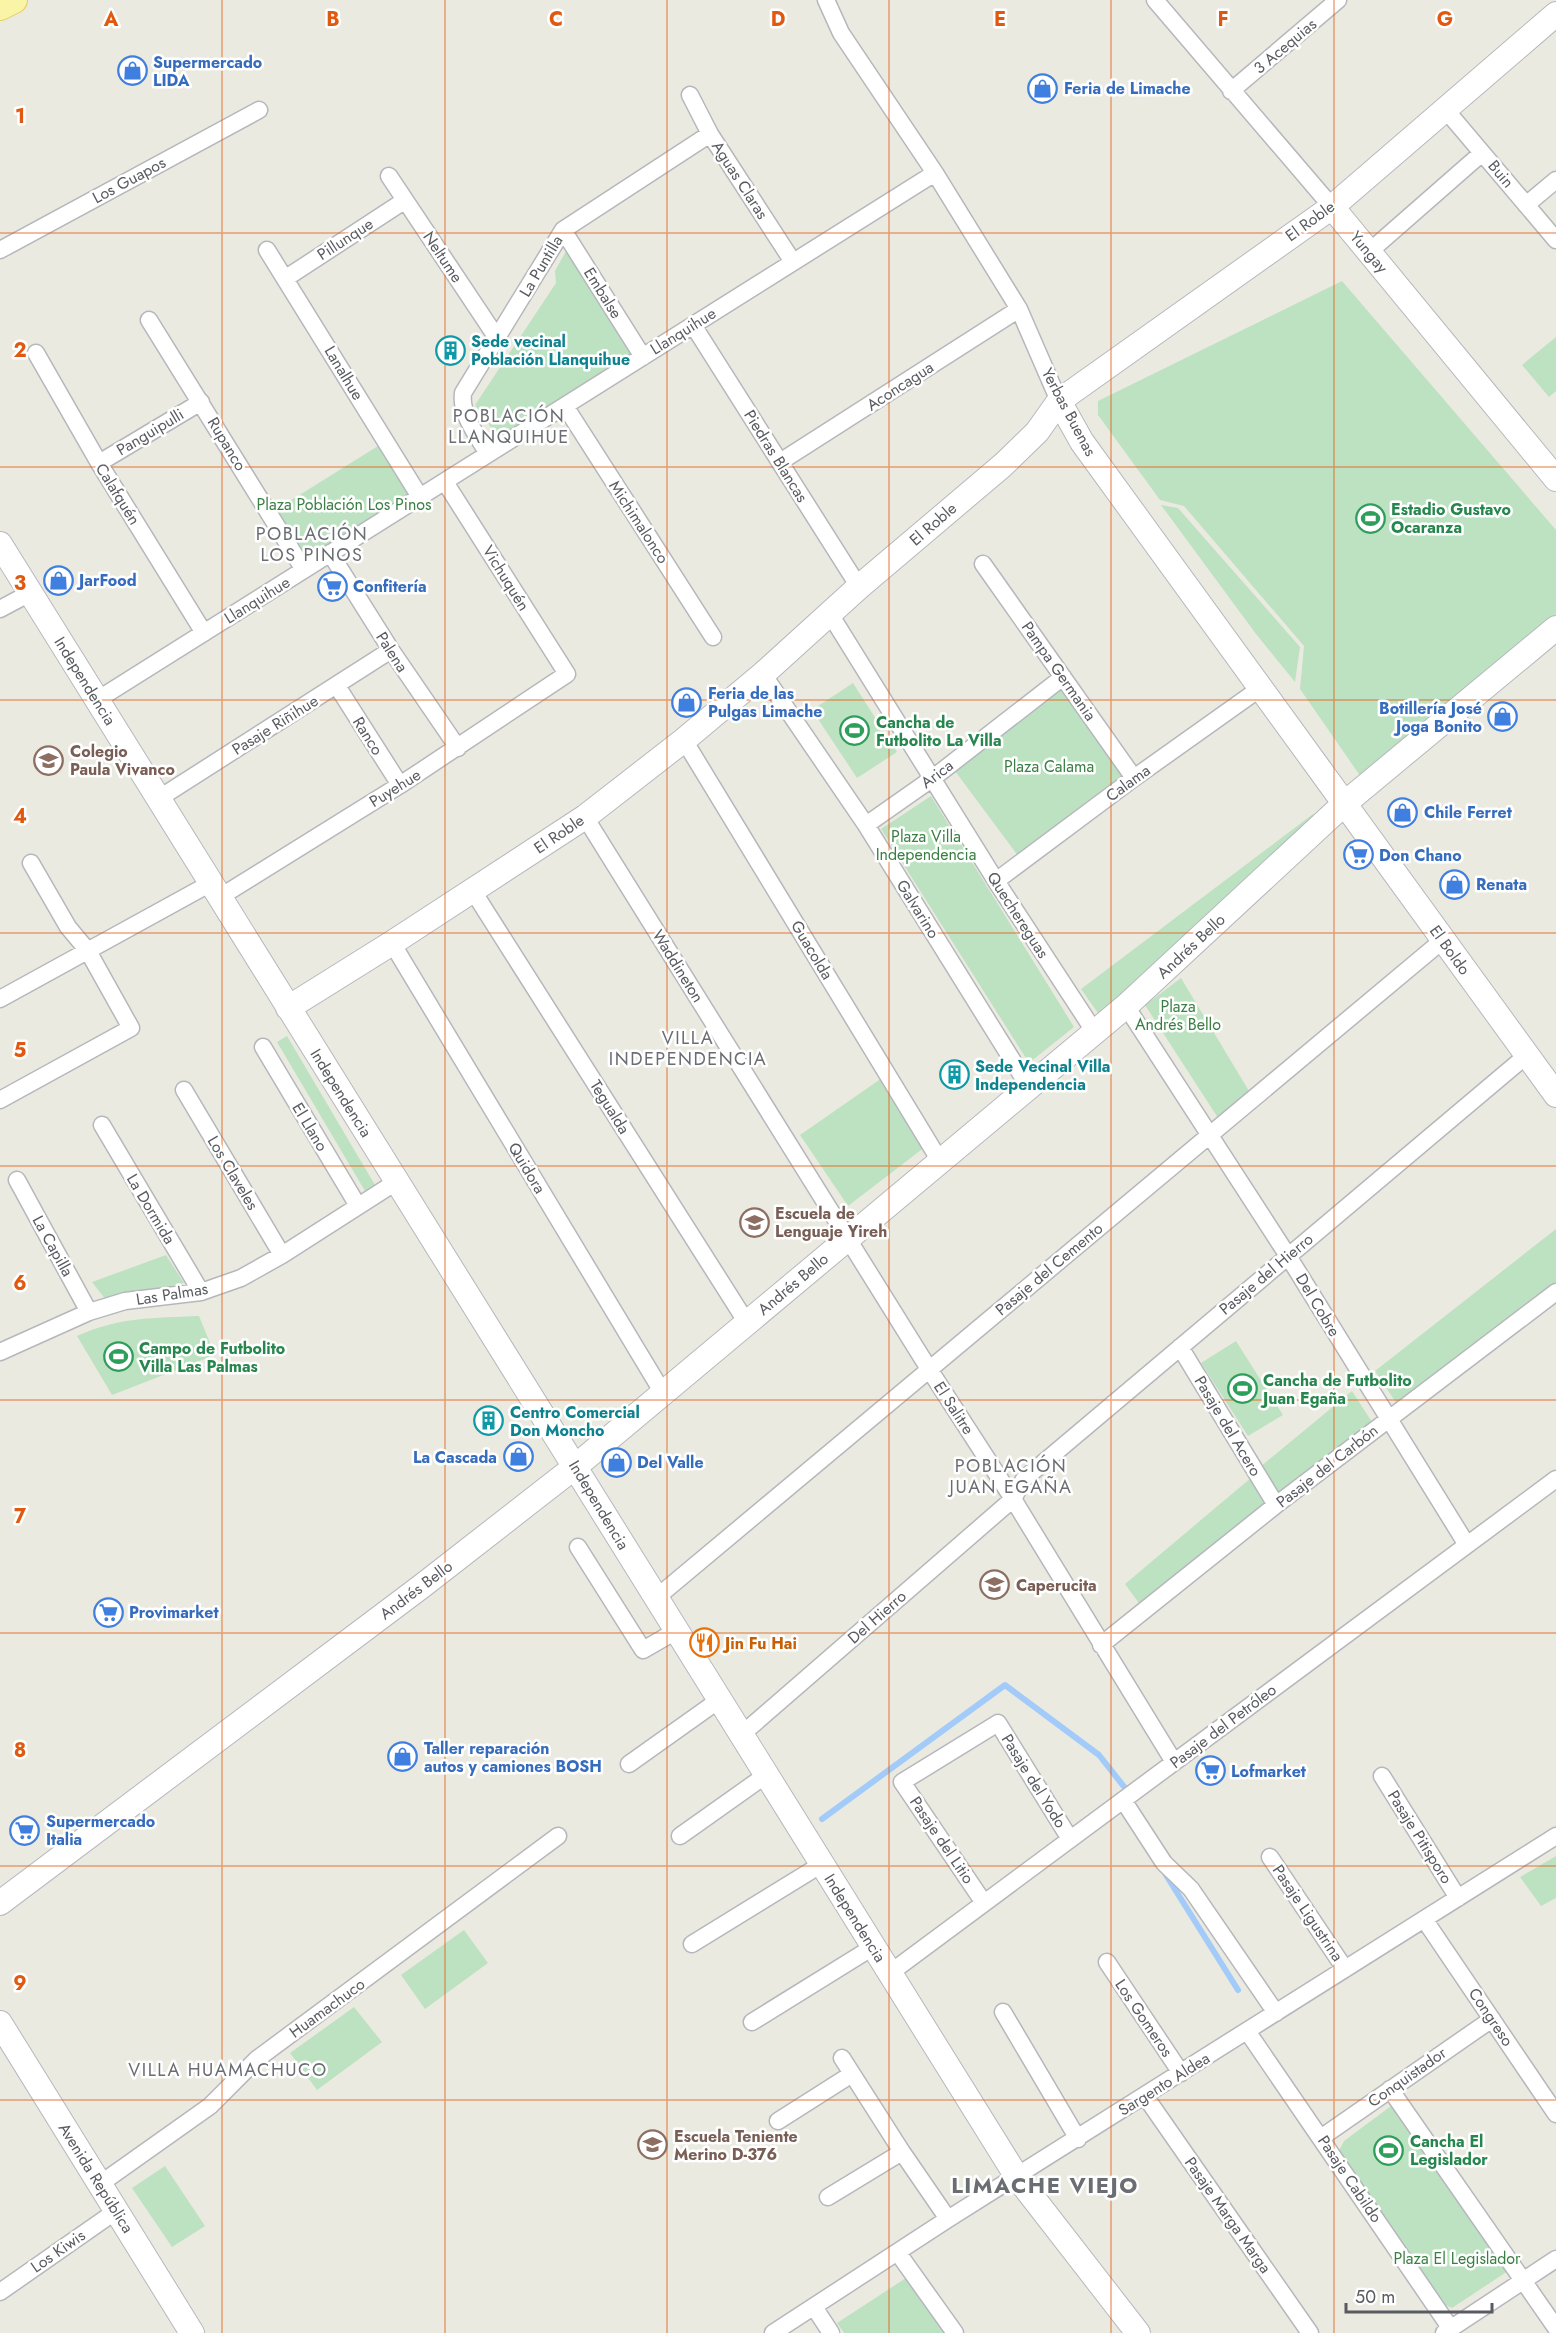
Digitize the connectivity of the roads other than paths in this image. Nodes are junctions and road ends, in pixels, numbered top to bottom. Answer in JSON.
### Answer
{"nodes":[{"id":1,"x":14,"y":0,"type":"edge"},
{"id":2,"x":826,"y":0,"type":"edge"},
{"id":3,"x":1155,"y":0,"type":"edge"},
{"id":4,"x":1338,"y":0,"type":"edge"},
{"id":5,"x":0,"y":8,"type":"edge"},
{"id":6,"x":1556,"y":14,"type":"edge"},
{"id":7,"x":1231,"y":91,"type":"junction"},
{"id":8,"x":690,"y":95,"type":"dead end"},
{"id":9,"x":1445,"y":109,"type":"junction"},
{"id":10,"x":259,"y":110,"type":"dead end"},
{"id":11,"x":710,"y":134,"type":"junction"},
{"id":12,"x":1482,"y":153,"type":"junction"},
{"id":13,"x":935,"y":173,"type":"junction"},
{"id":14,"x":389,"y":176,"type":"dead end"},
{"id":15,"x":1556,"y":180,"type":"edge"},
{"id":16,"x":405,"y":201,"type":"junction"},
{"id":17,"x":1526,"y":205,"type":"junction"},
{"id":18,"x":1332,"y":207,"type":"junction"},
{"id":19,"x":563,"y":230,"type":"junction"},
{"id":20,"x":1556,"y":240,"type":"edge"},
{"id":21,"x":0,"y":250,"type":"edge"},
{"id":22,"x":267,"y":250,"type":"dead end"},
{"id":23,"x":1369,"y":252,"type":"junction"},
{"id":24,"x":793,"y":262,"type":"junction"},
{"id":25,"x":286,"y":278,"type":"junction"},
{"id":26,"x":1019,"y":309,"type":"junction"},
{"id":27,"x":149,"y":320,"type":"dead end"},
{"id":28,"x":693,"y":325,"type":"junction"},
{"id":29,"x":497,"y":338,"type":"junction"},
{"id":30,"x":36,"y":353,"type":"dead end"},
{"id":31,"x":643,"y":357,"type":"junction"},
{"id":32,"x":1059,"y":401,"type":"junction"},
{"id":33,"x":201,"y":402,"type":"junction"},
{"id":34,"x":565,"y":406,"type":"junction"},
{"id":35,"x":488,"y":454,"type":"junction"},
{"id":36,"x":780,"y":462,"type":"junction"},
{"id":37,"x":99,"y":463,"type":"junction"},
{"id":38,"x":1556,"y":478,"type":"edge"},
{"id":39,"x":445,"y":482,"type":"junction"},
{"id":40,"x":420,"y":497,"type":"junction"},
{"id":41,"x":0,"y":544,"type":"edge"},
{"id":42,"x":330,"y":553,"type":"junction"},
{"id":43,"x":983,"y":564,"type":"dead end"},
{"id":44,"x":304,"y":570,"type":"junction"},
{"id":45,"x":859,"y":587,"type":"junction"},
{"id":46,"x":30,"y":593,"type":"junction"},
{"id":47,"x":0,"y":609,"type":"edge"},
{"id":48,"x":830,"y":614,"type":"junction"},
{"id":49,"x":1556,"y":628,"type":"edge"},
{"id":50,"x":204,"y":633,"type":"junction"},
{"id":51,"x":713,"y":638,"type":"dead end"},
{"id":52,"x":391,"y":650,"type":"junction"},
{"id":53,"x":567,"y":674,"type":"joint"},
{"id":54,"x":763,"y":674,"type":"junction"},
{"id":55,"x":1063,"y":676,"type":"junction"},
{"id":56,"x":337,"y":686,"type":"junction"},
{"id":57,"x":1262,"y":687,"type":"junction"},
{"id":58,"x":97,"y":700,"type":"junction"},
{"id":59,"x":684,"y":740,"type":"junction"},
{"id":60,"x":458,"y":748,"type":"junction"},
{"id":61,"x":933,"y":778,"type":"junction"},
{"id":62,"x":1134,"y":778,"type":"junction"},
{"id":63,"x":400,"y":785,"type":"junction"},
{"id":64,"x":158,"y":799,"type":"junction"},
{"id":65,"x":1344,"y":804,"type":"junction"},
{"id":66,"x":585,"y":817,"type":"junction"},
{"id":67,"x":866,"y":825,"type":"junction"},
{"id":68,"x":31,"y":863,"type":"dead end"},
{"id":69,"x":996,"y":881,"type":"junction"},
{"id":70,"x":215,"y":890,"type":"junction"},
{"id":71,"x":473,"y":891,"type":"junction"},
{"id":72,"x":1443,"y":940,"type":"junction"},
{"id":73,"x":392,"y":944,"type":"junction"},
{"id":74,"x":88,"y":951,"type":"junction"},
{"id":75,"x":0,"y":999,"type":"edge"},
{"id":76,"x":1126,"y":1006,"type":"junction"},
{"id":77,"x":288,"y":1008,"type":"junction"},
{"id":78,"x":1094,"y":1031,"type":"junction"},
{"id":79,"x":263,"y":1047,"type":"dead end"},
{"id":80,"x":1527,"y":1055,"type":"junction"},
{"id":81,"x":1029,"y":1087,"type":"junction"},
{"id":82,"x":184,"y":1090,"type":"dead end"},
{"id":83,"x":1556,"y":1095,"type":"edge"},
{"id":84,"x":0,"y":1100,"type":"edge"},
{"id":85,"x":102,"y":1125,"type":"dead end"},
{"id":86,"x":1210,"y":1134,"type":"junction"},
{"id":87,"x":940,"y":1161,"type":"junction"},
{"id":88,"x":17,"y":1180,"type":"dead end"},
{"id":89,"x":396,"y":1182,"type":"junction"},
{"id":90,"x":358,"y":1206,"type":"junction"},
{"id":91,"x":848,"y":1238,"type":"junction"},
{"id":92,"x":282,"y":1255,"type":"junction"},
{"id":93,"x":1288,"y":1256,"type":"junction"},
{"id":94,"x":201,"y":1292,"type":"junction"},
{"id":95,"x":1556,"y":1292,"type":"edge"},
{"id":96,"x":89,"y":1312,"type":"junction"},
{"id":97,"x":747,"y":1323,"type":"junction"},
{"id":98,"x":1180,"y":1347,"type":"junction"},
{"id":99,"x":1,"y":1348,"type":"edge"},
{"id":100,"x":929,"y":1369,"type":"junction"},
{"id":101,"x":663,"y":1393,"type":"junction"},
{"id":102,"x":1388,"y":1419,"type":"junction"},
{"id":103,"x":576,"y":1466,"type":"junction"},
{"id":104,"x":1556,"y":1479,"type":"edge"},
{"id":105,"x":1013,"y":1499,"type":"junction"},
{"id":106,"x":1276,"y":1505,"type":"junction"},
{"id":107,"x":1467,"y":1545,"type":"junction"},
{"id":108,"x":578,"y":1547,"type":"dead end"},
{"id":109,"x":656,"y":1598,"type":"junction"},
{"id":110,"x":676,"y":1631,"type":"junction"},
{"id":111,"x":1101,"y":1645,"type":"junction"},
{"id":112,"x":719,"y":1700,"type":"junction"},
{"id":113,"x":998,"y":1723,"type":"joint"},
{"id":114,"x":741,"y":1736,"type":"junction"},
{"id":115,"x":1174,"y":1762,"type":"junction"},
{"id":116,"x":629,"y":1764,"type":"dead end"},
{"id":117,"x":766,"y":1774,"type":"junction"},
{"id":118,"x":1382,"y":1776,"type":"dead end"},
{"id":119,"x":1127,"y":1796,"type":"junction"},
{"id":120,"x":558,"y":1836,"type":"dead end"},
{"id":121,"x":680,"y":1836,"type":"dead end"},
{"id":122,"x":1556,"y":1836,"type":"edge"},
{"id":123,"x":1070,"y":1839,"type":"junction"},
{"id":124,"x":1270,"y":1857,"type":"dead end"},
{"id":125,"x":822,"y":1864,"type":"junction"},
{"id":126,"x":1458,"y":1898,"type":"junction"},
{"id":127,"x":0,"y":1903,"type":"edge"},
{"id":128,"x":984,"y":1903,"type":"junction"},
{"id":129,"x":1424,"y":1919,"type":"junction"},
{"id":130,"x":692,"y":1944,"type":"dead end"},
{"id":131,"x":873,"y":1947,"type":"junction"},
{"id":132,"x":1107,"y":1962,"type":"dead end"},
{"id":133,"x":1345,"y":1970,"type":"junction"},
{"id":134,"x":890,"y":1973,"type":"junction"},
{"id":135,"x":1003,"y":2012,"type":"dead end"},
{"id":136,"x":1276,"y":2013,"type":"junction"},
{"id":137,"x":1492,"y":2019,"type":"junction"},
{"id":138,"x":752,"y":2022,"type":"dead end"},
{"id":139,"x":0,"y":2023,"type":"edge"},
{"id":140,"x":1247,"y":2031,"type":"junction"},
{"id":141,"x":842,"y":2058,"type":"dead end"},
{"id":142,"x":1181,"y":2073,"type":"junction"},
{"id":143,"x":852,"y":2074,"type":"junction"},
{"id":144,"x":1390,"y":2089,"type":"junction"},
{"id":145,"x":1145,"y":2096,"type":"junction"},
{"id":146,"x":1556,"y":2114,"type":"edge"},
{"id":147,"x":778,"y":2121,"type":"dead end"},
{"id":148,"x":1322,"y":2137,"type":"junction"},
{"id":149,"x":1078,"y":2139,"type":"junction"},
{"id":150,"x":902,"y":2152,"type":"junction"},
{"id":151,"x":1017,"y":2177,"type":"junction"},
{"id":152,"x":100,"y":2184,"type":"junction"},
{"id":153,"x":828,"y":2198,"type":"dead end"},
{"id":154,"x":117,"y":2211,"type":"junction"},
{"id":155,"x":948,"y":2219,"type":"junction"},
{"id":156,"x":898,"y":2253,"type":"junction"},
{"id":157,"x":1556,"y":2259,"type":"edge"},
{"id":158,"x":1524,"y":2280,"type":"junction"},
{"id":159,"x":0,"y":2292,"type":"edge"},
{"id":160,"x":814,"y":2307,"type":"junction"},
{"id":161,"x":1556,"y":2328,"type":"edge"},
{"id":162,"x":187,"y":2331,"type":"edge"},
{"id":163,"x":1448,"y":2331,"type":"edge"},
{"id":164,"x":773,"y":2333,"type":"edge"},
{"id":165,"x":831,"y":2333,"type":"edge"},
{"id":166,"x":955,"y":2333,"type":"edge"},
{"id":167,"x":1138,"y":2333,"type":"edge"},
{"id":168,"x":1310,"y":2333,"type":"edge"}],
"edges":[{"from":1,"to":5,"type":"main road"},
{"from":2,"to":13,"type":"street","name":"Yerbas Buenas"},
{"from":3,"to":7,"type":"street","name":"Yungay"},
{"from":4,"to":7,"type":"street","name":"3 Acequias"},
{"from":6,"to":9,"type":"street","name":"El Roble"},
{"from":7,"to":18,"type":"street","name":"Yungay"},
{"from":8,"to":11,"type":"street","name":"Aguas Claras"},
{"from":9,"to":12,"type":"street","name":"Buin"},
{"from":9,"to":18,"type":"street","name":"El Roble"},
{"from":10,"to":21,"type":"street","name":"Los Guapos"},
{"from":11,"to":19,"type":"street","name":"La Puntilla"},
{"from":11,"to":24,"type":"street","name":"Aguas Claras"},
{"from":12,"to":17,"type":"street","name":"Buin"},
{"from":12,"to":23,"type":"street"},
{"from":13,"to":24,"type":"street","name":"Llanquihue"},
{"from":13,"to":26,"type":"street","name":"Yerbas Buenas"},
{"from":14,"to":16,"type":"street","name":"Neltume"},
{"from":15,"to":17,"type":"street"},
{"from":16,"to":25,"type":"street","name":"Pillunque"},
{"from":16,"to":29,"type":"street","name":"Neltume"},
{"from":17,"to":20,"type":"street","name":"Buin"},
{"from":18,"to":23,"type":"street","name":"Yungay"},
{"from":18,"to":32,"type":"street","name":"El Roble"},
{"from":19,"to":29,"type":"street","name":"La Puntilla"},
{"from":19,"to":31,"type":"street","name":"Embalse"},
{"from":22,"to":25,"type":"street","name":"Lanalhue"},
{"from":23,"to":38,"type":"street","name":"Yungay"},
{"from":24,"to":28,"type":"street","name":"Llanquihue"},
{"from":25,"to":40,"type":"street","name":"Lanalhue"},
{"from":26,"to":32,"type":"street","name":"Yerbas Buenas"},
{"from":26,"to":36,"type":"street","name":"Aconcagua"},
{"from":27,"to":33,"type":"street","name":"Rupanco"},
{"from":28,"to":31,"type":"street","name":"Llanquihue"},
{"from":28,"to":36,"type":"street","name":"Piedras Blancas"},
{"from":29,"to":35,"type":"street","name":"La Puntilla"},
{"from":30,"to":37,"type":"street","name":"Calafquén"},
{"from":31,"to":34,"type":"street","name":"Llanquihue"},
{"from":32,"to":45,"type":"street","name":"El Roble"},
{"from":32,"to":57,"type":"street","name":"Yerbas Buenas"},
{"from":33,"to":37,"type":"street","name":"Panguipulli"},
{"from":33,"to":44,"type":"street","name":"Rupanco"},
{"from":34,"to":35,"type":"street","name":"Llanquihue"},
{"from":34,"to":51,"type":"street","name":"Michimalonco"},
{"from":35,"to":39,"type":"street","name":"Llanquihue"},
{"from":36,"to":45,"type":"street","name":"Piedras Blancas"},
{"from":37,"to":50,"type":"street","name":"Calafquén"},
{"from":39,"to":40,"type":"street","name":"Llanquihue"},
{"from":39,"to":53,"type":"street","name":"Vichuquén"},
{"from":40,"to":42,"type":"street","name":"Llanquihue"},
{"from":41,"to":46,"type":"street","name":"Independencia"},
{"from":42,"to":44,"type":"street","name":"Llanquihue"},
{"from":42,"to":52,"type":"street","name":"Palena"},
{"from":43,"to":55,"type":"street","name":"Pampa Germania"},
{"from":44,"to":50,"type":"street","name":"Llanquihue"},
{"from":45,"to":48,"type":"street","name":"El Roble"},
{"from":46,"to":47,"type":"street"},
{"from":46,"to":58,"type":"street","name":"Independencia"},
{"from":48,"to":54,"type":"street","name":"El Roble"},
{"from":48,"to":61,"type":"street","name":"Quechereguas"},
{"from":49,"to":65,"type":"street","name":"Andrés Bello"},
{"from":50,"to":58,"type":"street","name":"Llanquihue"},
{"from":52,"to":56,"type":"street","name":"Pasaje Riñihue"},
{"from":52,"to":60,"type":"street","name":"Palena"},
{"from":53,"to":60,"type":"street","name":"Puyehue"},
{"from":54,"to":59,"type":"street","name":"El Roble"},
{"from":54,"to":67,"type":"street","name":"Galvarino"},
{"from":55,"to":61,"type":"street","name":"Arica"},
{"from":55,"to":62,"type":"street","name":"Pampa Germania"},
{"from":56,"to":63,"type":"street","name":"Ranco"},
{"from":56,"to":64,"type":"street","name":"Pasaje Riñihue"},
{"from":57,"to":62,"type":"street","name":"Calama"},
{"from":57,"to":65,"type":"street","name":"Yerbas Buenas"},
{"from":58,"to":64,"type":"street","name":"Independencia"},
{"from":59,"to":66,"type":"street","name":"El Roble"},
{"from":59,"to":87,"type":"street","name":"Guacolda"},
{"from":60,"to":63,"type":"street","name":"Puyehue"},
{"from":61,"to":67,"type":"street","name":"Arica"},
{"from":61,"to":69,"type":"street","name":"Quechereguas"},
{"from":62,"to":69,"type":"street","name":"Calama"},
{"from":63,"to":70,"type":"street","name":"Puyehue"},
{"from":64,"to":70,"type":"street","name":"Independencia"},
{"from":65,"to":72,"type":"street","name":"El Boldo"},
{"from":65,"to":76,"type":"street","name":"Andrés Bello"},
{"from":66,"to":71,"type":"street","name":"El Roble"},
{"from":66,"to":91,"type":"street","name":"Waddineton"},
{"from":67,"to":81,"type":"street","name":"Galvarino"},
{"from":68,"to":74,"type":"street"},
{"from":69,"to":78,"type":"street","name":"Quechereguas"},
{"from":70,"to":74,"type":"street","name":"Puyehue"},
{"from":70,"to":77,"type":"street","name":"Independencia"},
{"from":71,"to":73,"type":"street","name":"El Roble"},
{"from":71,"to":97,"type":"street","name":"Tegualda"},
{"from":72,"to":80,"type":"street","name":"El Boldo"},
{"from":72,"to":86,"type":"street","name":"Pasaje del Cemento"},
{"from":73,"to":77,"type":"street","name":"El Roble"},
{"from":73,"to":101,"type":"street","name":"Quidora"},
{"from":74,"to":75,"type":"street","name":"Puyehue"},
{"from":74,"to":84,"type":"street"},
{"from":76,"to":78,"type":"street","name":"Andrés Bello"},
{"from":76,"to":86,"type":"street","name":"Del Cobre"},
{"from":77,"to":89,"type":"street","name":"Independencia"},
{"from":78,"to":81,"type":"street","name":"Andrés Bello"},
{"from":79,"to":90,"type":"street","name":"El Llano"},
{"from":80,"to":83,"type":"street","name":"El Boldo"},
{"from":80,"to":93,"type":"street","name":"Pasaje del Hierro"},
{"from":81,"to":87,"type":"street","name":"Andrés Bello"},
{"from":82,"to":92,"type":"street","name":"Los Claveles"},
{"from":85,"to":94,"type":"street","name":"La Dormida"},
{"from":86,"to":93,"type":"street","name":"Del Cobre"},
{"from":86,"to":100,"type":"street","name":"Pasaje del Cemento"},
{"from":87,"to":91,"type":"street","name":"Andrés Bello"},
{"from":88,"to":96,"type":"street","name":"La Capilla"},
{"from":89,"to":90,"type":"street","name":"Las Palmas"},
{"from":89,"to":103,"type":"street","name":"Independencia"},
{"from":90,"to":92,"type":"street","name":"Las Palmas"},
{"from":91,"to":97,"type":"street","name":"Andrés Bello"},
{"from":91,"to":100,"type":"street","name":"El Salitre"},
{"from":92,"to":94,"type":"street","name":"Las Palmas"},
{"from":93,"to":98,"type":"street","name":"Pasaje del Hierro"},
{"from":93,"to":102,"type":"street","name":"Del Cobre"},
{"from":94,"to":96,"type":"street","name":"Las Palmas"},
{"from":95,"to":102,"type":"street","name":"Pasaje del Carbón"},
{"from":96,"to":99,"type":"street","name":"Las Palmas"},
{"from":97,"to":101,"type":"street","name":"Andrés Bello"},
{"from":98,"to":105,"type":"street","name":"Pasaje del Hierro"},
{"from":98,"to":106,"type":"street","name":"Pasaje del Acero"},
{"from":100,"to":105,"type":"street","name":"El Salitre"},
{"from":100,"to":109,"type":"street","name":"Pasaje del Cemento"},
{"from":101,"to":103,"type":"street","name":"Andrés Bello"},
{"from":102,"to":106,"type":"street","name":"Pasaje del Carbón"},
{"from":102,"to":107,"type":"street","name":"Del Cobre"},
{"from":103,"to":109,"type":"street","name":"Independencia"},
{"from":103,"to":127,"type":"street","name":"Andrés Bello"},
{"from":104,"to":107,"type":"street","name":"Pasaje del Petróleo"},
{"from":105,"to":111,"type":"street","name":"El Salitre"},
{"from":105,"to":114,"type":"street","name":"Del Hierro"},
{"from":106,"to":111,"type":"street","name":"Pasaje del Carbón"},
{"from":107,"to":115,"type":"street","name":"Pasaje del Petróleo"},
{"from":108,"to":110,"type":"street"},
{"from":109,"to":110,"type":"street","name":"Independencia"},
{"from":110,"to":112,"type":"street","name":"Independencia"},
{"from":111,"to":115,"type":"street","name":"El Salitre"},
{"from":112,"to":114,"type":"street","name":"Independencia"},
{"from":112,"to":116,"type":"street"},
{"from":113,"to":123,"type":"street","name":"Pasaje del Yodo"},
{"from":113,"to":128,"type":"street","name":"Pasaje del Litio"},
{"from":114,"to":117,"type":"street","name":"Independencia"},
{"from":115,"to":119,"type":"street","name":"Pasaje del Petróleo"},
{"from":117,"to":121,"type":"street"},
{"from":117,"to":125,"type":"street","name":"Independencia"},
{"from":118,"to":126,"type":"street","name":"Pasaje Pitisporo"},
{"from":119,"to":123,"type":"street","name":"Pasaje del Petróleo"},
{"from":119,"to":136,"type":"street"},
{"from":120,"to":152,"type":"street","name":"Huamachuco"},
{"from":122,"to":126,"type":"street","name":"Sargento Aldea"},
{"from":123,"to":128,"type":"street","name":"Pasaje del Petróleo"},
{"from":124,"to":133,"type":"street","name":"Pasaje Ligustrina"},
{"from":125,"to":130,"type":"street"},
{"from":125,"to":131,"type":"street","name":"Independencia"},
{"from":126,"to":129,"type":"street","name":"Sargento Aldea"},
{"from":128,"to":134,"type":"street","name":"Pasaje del Petróleo"},
{"from":129,"to":133,"type":"street","name":"Sargento Aldea"},
{"from":129,"to":137,"type":"street","name":"Congreso"},
{"from":131,"to":134,"type":"street","name":"Independencia"},
{"from":131,"to":138,"type":"street"},
{"from":132,"to":142,"type":"street","name":"Los Gomeros"},
{"from":133,"to":136,"type":"street","name":"Sargento Aldea"},
{"from":134,"to":151,"type":"street","name":"Independencia"},
{"from":135,"to":149,"type":"street"},
{"from":136,"to":140,"type":"street","name":"Sargento Aldea"},
{"from":137,"to":144,"type":"street","name":"Conquistador"},
{"from":137,"to":146,"type":"street","name":"Congreso"},
{"from":139,"to":152,"type":"street","name":"Avenida República"},
{"from":140,"to":142,"type":"street","name":"Sargento Aldea"},
{"from":140,"to":148,"type":"street","name":"Pasaje Cabildo"},
{"from":141,"to":143,"type":"street"},
{"from":142,"to":145,"type":"street","name":"Sargento Aldea"},
{"from":143,"to":147,"type":"street"},
{"from":143,"to":150,"type":"street"},
{"from":144,"to":148,"type":"street","name":"Conquistador"},
{"from":144,"to":158,"type":"street"},
{"from":145,"to":149,"type":"street","name":"Sargento Aldea"},
{"from":145,"to":168,"type":"street","name":"Pasaje Marga Marga"},
{"from":148,"to":163,"type":"street","name":"Pasaje Cabildo"},
{"from":149,"to":151,"type":"street","name":"Sargento Aldea"},
{"from":150,"to":153,"type":"street"},
{"from":150,"to":155,"type":"street"},
{"from":151,"to":155,"type":"street","name":"Sargento Aldea"},
{"from":151,"to":167,"type":"street","name":"Independencia"},
{"from":152,"to":154,"type":"street","name":"Avenida República"},
{"from":154,"to":159,"type":"street","name":"Los Kiwis"},
{"from":154,"to":162,"type":"street","name":"Avenida República"},
{"from":155,"to":156,"type":"street","name":"Sargento Aldea"},
{"from":156,"to":160,"type":"street","name":"Sargento Aldea"},
{"from":156,"to":166,"type":"street"},
{"from":157,"to":158,"type":"street"},
{"from":158,"to":161,"type":"street"},
{"from":158,"to":163,"type":"street"},
{"from":160,"to":164,"type":"street","name":"Sargento Aldea"},
{"from":160,"to":165,"type":"street"}]}
